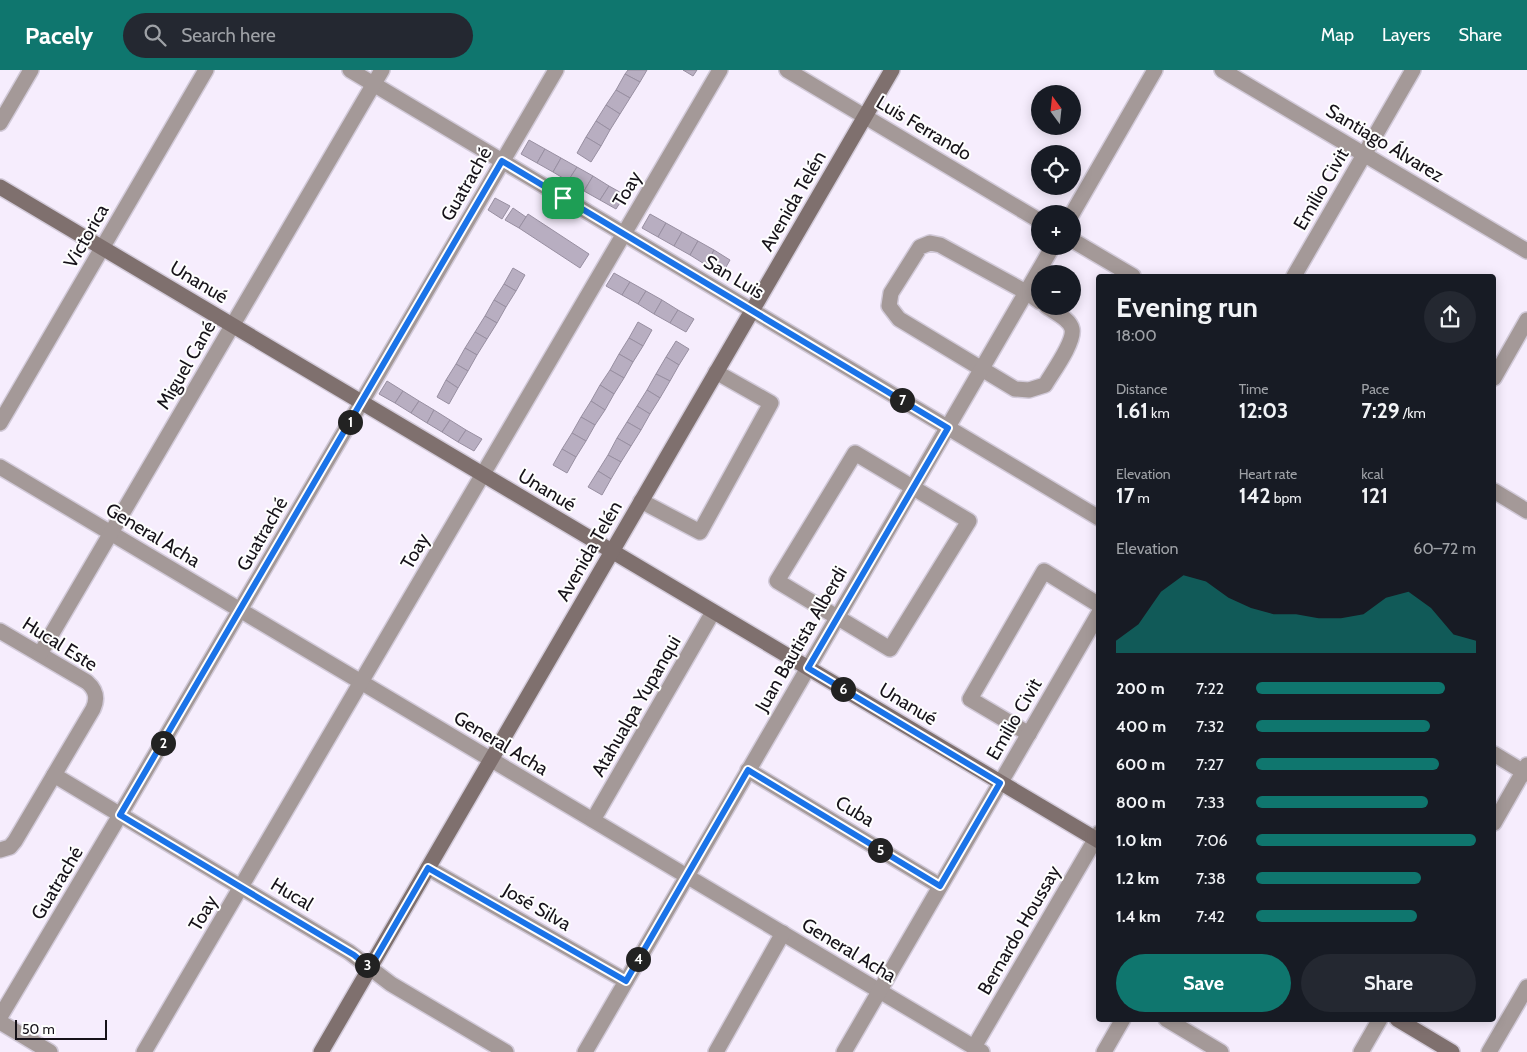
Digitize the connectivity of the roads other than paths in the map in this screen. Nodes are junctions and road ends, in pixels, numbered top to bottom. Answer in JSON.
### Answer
{"nodes":[{"id":1,"x":31,"y":70,"type":"edge"},
{"id":2,"x":206,"y":70,"type":"edge"},
{"id":3,"x":350,"y":70,"type":"edge"},
{"id":4,"x":382,"y":70,"type":"edge"},
{"id":5,"x":556,"y":70,"type":"edge"},
{"id":6,"x":720,"y":70,"type":"edge"},
{"id":7,"x":787,"y":70,"type":"edge"},
{"id":8,"x":892,"y":70,"type":"edge"},
{"id":9,"x":1155,"y":70,"type":"edge"},
{"id":10,"x":1222,"y":70,"type":"edge"},
{"id":11,"x":1413,"y":70,"type":"edge"},
{"id":12,"x":374,"y":84,"type":"junction"},
{"id":13,"x":865,"y":117,"type":"junction"},
{"id":14,"x":0,"y":123,"type":"edge"},
{"id":15,"x":1364,"y":154,"type":"junction"},
{"id":16,"x":502,"y":161,"type":"junction"},
{"id":17,"x":0,"y":187,"type":"edge"},
{"id":18,"x":1077,"y":205,"type":"edge"},
{"id":19,"x":1031,"y":216,"type":"edge"},
{"id":20,"x":624,"y":234,"type":"junction"},
{"id":21,"x":1081,"y":245,"type":"edge"},
{"id":22,"x":102,"y":248,"type":"junction"},
{"id":23,"x":1527,"y":251,"type":"edge"},
{"id":24,"x":1048,"y":255,"type":"edge"},
{"id":25,"x":1130,"y":274,"type":"edge"},
{"id":26,"x":1295,"y":274,"type":"edge"},
{"id":27,"x":1026,"y":292,"type":"junction"},
{"id":28,"x":1031,"y":296,"type":"edge"},
{"id":29,"x":752,"y":311,"type":"junction"},
{"id":30,"x":1059,"y":315,"type":"edge"},
{"id":31,"x":1527,"y":320,"type":"edge"},
{"id":32,"x":232,"y":326,"type":"junction"},
{"id":33,"x":982,"y":368,"type":"junction"},
{"id":34,"x":716,"y":372,"type":"junction"},
{"id":35,"x":1496,"y":374,"type":"edge"},
{"id":36,"x":362,"y":402,"type":"junction"},
{"id":37,"x":0,"y":423,"type":"edge"},
{"id":38,"x":948,"y":428,"type":"junction"},
{"id":39,"x":0,"y":467,"type":"edge"},
{"id":40,"x":483,"y":475,"type":"junction"},
{"id":41,"x":913,"y":487,"type":"junction"},
{"id":42,"x":1496,"y":492,"type":"edge"},
{"id":43,"x":641,"y":501,"type":"junction"},
{"id":44,"x":1527,"y":511,"type":"edge"},
{"id":45,"x":1096,"y":516,"type":"edge"},
{"id":46,"x":111,"y":534,"type":"junction"},
{"id":47,"x":612,"y":552,"type":"junction"},
{"id":48,"x":1096,"y":603,"type":"edge"},
{"id":49,"x":240,"y":610,"type":"junction"},
{"id":50,"x":713,"y":612,"type":"junction"},
{"id":51,"x":838,"y":617,"type":"junction"},
{"id":52,"x":1096,"y":618,"type":"edge"},
{"id":53,"x":0,"y":631,"type":"edge"},
{"id":54,"x":40,"y":654,"type":"junction"},
{"id":55,"x":808,"y":668,"type":"junction"},
{"id":56,"x":361,"y":682,"type":"junction"},
{"id":57,"x":1028,"y":734,"type":"junction"},
{"id":58,"x":1496,"y":755,"type":"edge"},
{"id":59,"x":491,"y":760,"type":"junction"},
{"id":60,"x":748,"y":770,"type":"junction"},
{"id":61,"x":1526,"y":770,"type":"edge"},
{"id":62,"x":54,"y":775,"type":"junction"},
{"id":63,"x":1000,"y":783,"type":"junction"},
{"id":64,"x":120,"y":815,"type":"junction"},
{"id":65,"x":593,"y":820,"type":"junction"},
{"id":66,"x":1496,"y":820,"type":"edge"},
{"id":67,"x":1096,"y":837,"type":"edge"},
{"id":68,"x":1096,"y":842,"type":"edge"},
{"id":69,"x":2,"y":850,"type":"edge"},
{"id":70,"x":428,"y":868,"type":"junction"},
{"id":71,"x":687,"y":876,"type":"junction"},
{"id":72,"x":940,"y":886,"type":"junction"},
{"id":73,"x":241,"y":887,"type":"junction"},
{"id":74,"x":783,"y":934,"type":"junction"},
{"id":75,"x":370,"y":968,"type":"junction"},
{"id":76,"x":626,"y":981,"type":"junction"},
{"id":77,"x":1527,"y":987,"type":"edge"},
{"id":78,"x":880,"y":991,"type":"junction"},
{"id":79,"x":0,"y":1017,"type":"edge"},
{"id":80,"x":0,"y":1022,"type":"edge"},
{"id":81,"x":1121,"y":1022,"type":"edge"},
{"id":82,"x":1171,"y":1022,"type":"edge"},
{"id":83,"x":1378,"y":1022,"type":"edge"},
{"id":84,"x":1402,"y":1022,"type":"edge"},
{"id":85,"x":978,"y":1050,"type":"edge"},
{"id":86,"x":50,"y":1052,"type":"edge"},
{"id":87,"x":144,"y":1052,"type":"edge"},
{"id":88,"x":321,"y":1052,"type":"edge"},
{"id":89,"x":506,"y":1052,"type":"edge"},
{"id":90,"x":585,"y":1052,"type":"edge"},
{"id":91,"x":716,"y":1052,"type":"edge"},
{"id":92,"x":844,"y":1052,"type":"edge"},
{"id":93,"x":1104,"y":1052,"type":"edge"},
{"id":94,"x":1222,"y":1052,"type":"edge"},
{"id":95,"x":1361,"y":1052,"type":"edge"},
{"id":96,"x":1452,"y":1052,"type":"edge"},
{"id":97,"x":1489,"y":1052,"type":"edge"}],
"edges":[{"from":1,"to":14,"type":"street"},
{"from":2,"to":22,"type":"street","name":"Victorica"},
{"from":3,"to":12,"type":"street","name":"San Luis"},
{"from":4,"to":12,"type":"street","name":"Miguel Cané"},
{"from":5,"to":16,"type":"street","name":"Guatraché"},
{"from":6,"to":20,"type":"street","name":"Toay"},
{"from":7,"to":13,"type":"street","name":"Luis Ferrando"},
{"from":8,"to":13,"type":"street","name":"Avenida Telén"},
{"from":9,"to":18,"type":"street"},
{"from":10,"to":15,"type":"street","name":"Santiago Álvarez"},
{"from":11,"to":15,"type":"street","name":"Emilio Civit"},
{"from":12,"to":16,"type":"street","name":"San Luis"},
{"from":12,"to":32,"type":"street","name":"Miguel Cané"},
{"from":13,"to":19,"type":"street","name":"Luis Ferrando"},
{"from":13,"to":29,"type":"street","name":"Avenida Telén"},
{"from":15,"to":23,"type":"street","name":"Santiago Álvarez"},
{"from":15,"to":26,"type":"street","name":"Emilio Civit"},
{"from":16,"to":20,"type":"street","name":"San Luis"},
{"from":16,"to":36,"type":"street","name":"Guatraché"},
{"from":17,"to":22,"type":"street","name":"Unanué"},
{"from":20,"to":29,"type":"street","name":"San Luis"},
{"from":20,"to":40,"type":"street","name":"Toay"},
{"from":21,"to":25,"type":"street"},
{"from":22,"to":32,"type":"street","name":"Unanué"},
{"from":22,"to":37,"type":"street","name":"Victorica"},
{"from":24,"to":27,"type":"street","name":"Juan Bautista Alberdi"},
{"from":27,"to":28,"type":"street"},
{"from":27,"to":33,"type":"street","name":"Juan Bautista Alberdi"},
{"from":27,"to":33,"type":"street"},
{"from":29,"to":34,"type":"street","name":"Avenida Telén"},
{"from":29,"to":38,"type":"street","name":"San Luis"},
{"from":30,"to":33,"type":"street"},
{"from":31,"to":35,"type":"street"},
{"from":32,"to":36,"type":"street","name":"Unanué"},
{"from":32,"to":46,"type":"street","name":"Miguel Cané"},
{"from":33,"to":38,"type":"street","name":"Juan Bautista Alberdi"},
{"from":34,"to":43,"type":"street","name":"Avenida Telén"},
{"from":34,"to":43,"type":"street"},
{"from":36,"to":40,"type":"street","name":"Unanué"},
{"from":36,"to":49,"type":"street","name":"Guatraché"},
{"from":38,"to":41,"type":"street","name":"Juan Bautista Alberdi"},
{"from":38,"to":45,"type":"street","name":"San Luis"},
{"from":39,"to":46,"type":"street","name":"General Acha"},
{"from":40,"to":47,"type":"street","name":"Unanué"},
{"from":40,"to":56,"type":"street","name":"Toay"},
{"from":41,"to":51,"type":"street","name":"Juan Bautista Alberdi"},
{"from":41,"to":51,"type":"street"},
{"from":41,"to":51,"type":"street"},
{"from":42,"to":44,"type":"street"},
{"from":43,"to":47,"type":"street","name":"Avenida Telén"},
{"from":46,"to":49,"type":"street","name":"General Acha"},
{"from":46,"to":54,"type":"street","name":"Miguel Cané"},
{"from":47,"to":50,"type":"street","name":"Unanué"},
{"from":47,"to":59,"type":"street","name":"Avenida Telén"},
{"from":48,"to":57,"type":"street"},
{"from":49,"to":56,"type":"street","name":"General Acha"},
{"from":49,"to":64,"type":"street","name":"Guatraché"},
{"from":50,"to":55,"type":"street","name":"Unanué"},
{"from":50,"to":65,"type":"street","name":"Atahualpa Yupanqui"},
{"from":51,"to":55,"type":"street","name":"Juan Bautista Alberdi"},
{"from":52,"to":57,"type":"street","name":"Emilio Civit"},
{"from":53,"to":54,"type":"street","name":"Hucal Este"},
{"from":54,"to":62,"type":"street","name":"Hucal Este"},
{"from":55,"to":60,"type":"street","name":"Juan Bautista Alberdi"},
{"from":55,"to":63,"type":"street","name":"Unanué"},
{"from":56,"to":59,"type":"street","name":"General Acha"},
{"from":56,"to":73,"type":"street","name":"Toay"},
{"from":57,"to":63,"type":"street","name":"Emilio Civit"},
{"from":58,"to":61,"type":"street"},
{"from":59,"to":65,"type":"street","name":"General Acha"},
{"from":59,"to":70,"type":"street","name":"Avenida Telén"},
{"from":60,"to":71,"type":"street","name":"Juan Bautista Alberdi"},
{"from":60,"to":72,"type":"street","name":"Cuba"},
{"from":61,"to":66,"type":"street"},
{"from":62,"to":64,"type":"street","name":"Hucal"},
{"from":62,"to":69,"type":"street"},
{"from":63,"to":67,"type":"street","name":"Unanué"},
{"from":63,"to":72,"type":"street","name":"Emilio Civit"},
{"from":64,"to":73,"type":"street","name":"Hucal"},
{"from":64,"to":79,"type":"street","name":"Guatraché"},
{"from":65,"to":71,"type":"street","name":"General Acha"},
{"from":68,"to":85,"type":"street","name":"Bernardo Houssay"},
{"from":70,"to":75,"type":"street","name":"Avenida Telén"},
{"from":70,"to":76,"type":"street","name":"José Silva"},
{"from":71,"to":74,"type":"street","name":"General Acha"},
{"from":71,"to":76,"type":"street","name":"Juan Bautista Alberdi"},
{"from":72,"to":78,"type":"street","name":"Emilio Civit"},
{"from":73,"to":75,"type":"street","name":"Hucal"},
{"from":73,"to":87,"type":"street","name":"Toay"},
{"from":74,"to":78,"type":"street","name":"General Acha"},
{"from":74,"to":91,"type":"street"},
{"from":75,"to":88,"type":"street","name":"Avenida Telén"},
{"from":75,"to":89,"type":"street","name":"Hucal"},
{"from":76,"to":90,"type":"street","name":"Juan Bautista Alberdi"},
{"from":77,"to":97,"type":"street"},
{"from":78,"to":85,"type":"street","name":"General Acha"},
{"from":78,"to":92,"type":"street","name":"Emilio Civit"},
{"from":80,"to":86,"type":"street"},
{"from":81,"to":93,"type":"street"},
{"from":82,"to":94,"type":"street"},
{"from":83,"to":95,"type":"street"},
{"from":84,"to":96,"type":"street"}]}
